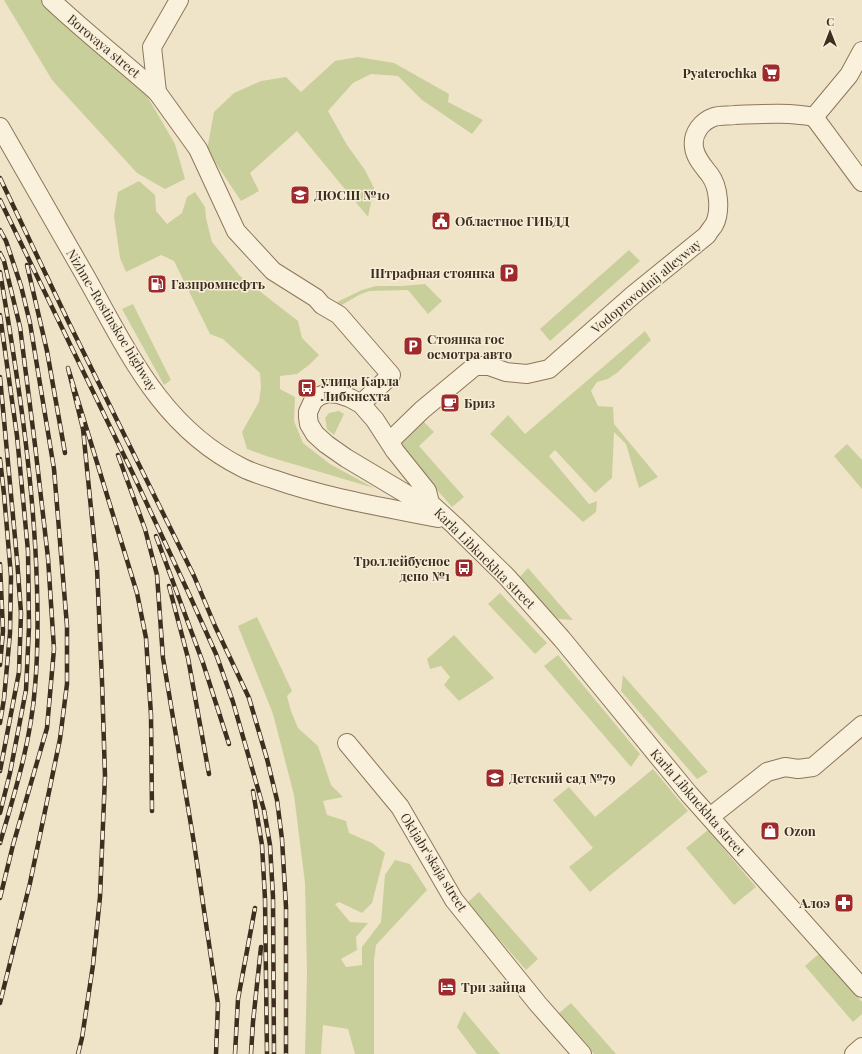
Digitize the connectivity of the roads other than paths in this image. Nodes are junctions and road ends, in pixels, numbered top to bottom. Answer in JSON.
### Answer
{"nodes":[{"id":1,"x":51,"y":0,"type":"edge"},
{"id":2,"x":179,"y":0,"type":"edge"},
{"id":3,"x":862,"y":51,"type":"edge"},
{"id":4,"x":157,"y":92,"type":"junction"},
{"id":5,"x":814,"y":117,"type":"junction"},
{"id":6,"x":0,"y":127,"type":"edge"},
{"id":7,"x":862,"y":182,"type":"edge"},
{"id":8,"x":361,"y":404,"type":"junction"},
{"id":9,"x":390,"y":441,"type":"junction"},
{"id":10,"x":430,"y":503,"type":"junction"},
{"id":11,"x":449,"y":520,"type":"junction"},
{"id":12,"x":862,"y":725,"type":"edge"},
{"id":13,"x":347,"y":744,"type":"dead end"},
{"id":14,"x":710,"y":817,"type":"junction"},
{"id":15,"x":862,"y":988,"type":"edge"},
{"id":16,"x":862,"y":1047,"type":"edge"},
{"id":17,"x":582,"y":1054,"type":"edge"},
{"id":18,"x":854,"y":1054,"type":"edge"}],
"edges":[{"from":1,"to":4,"type":"street","name":"Borovaya street"},
{"from":2,"to":4,"type":"street"},
{"from":3,"to":5,"type":"street"},
{"from":4,"to":8,"type":"street"},
{"from":5,"to":7,"type":"street"},
{"from":5,"to":9,"type":"street","name":"Vodoprovodnij alleyway"},
{"from":6,"to":11,"type":"street","name":"Nizhne-Rostinskoe highway"},
{"from":8,"to":9,"type":"street","name":"Karla Libknekhta street"},
{"from":8,"to":10,"type":"street"},
{"from":9,"to":10,"type":"street","name":"Karla Libknekhta street"},
{"from":10,"to":11,"type":"street","name":"Karla Libknekhta street"},
{"from":11,"to":14,"type":"street","name":"Karla Libknekhta street"},
{"from":12,"to":14,"type":"street"},
{"from":13,"to":17,"type":"street","name":"Oktjabr'skaja street"},
{"from":14,"to":15,"type":"street","name":"Karla Libknekhta street"},
{"from":16,"to":18,"type":"street"}]}
